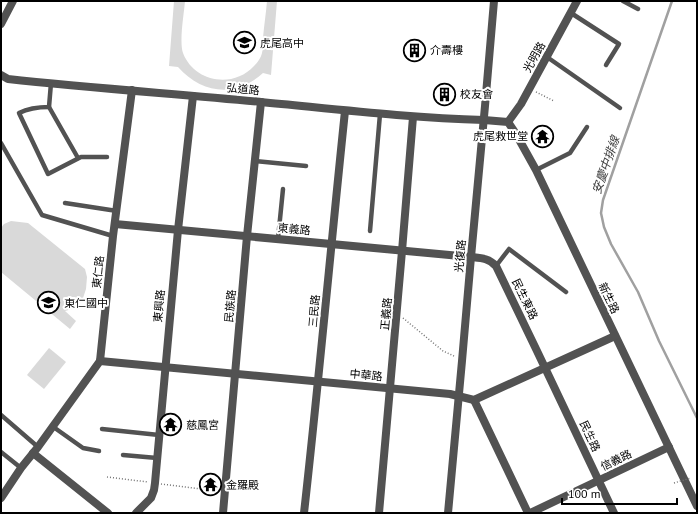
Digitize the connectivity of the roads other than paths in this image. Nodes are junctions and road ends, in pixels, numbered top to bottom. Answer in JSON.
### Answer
{"nodes":[{"id":1,"x":13,"y":1,"type":"edge"},
{"id":2,"x":494,"y":1,"type":"edge"},
{"id":3,"x":577,"y":1,"type":"edge"},
{"id":4,"x":623,"y":1,"type":"edge"},
{"id":5,"x":638,"y":9,"type":"dead end"},
{"id":6,"x":571,"y":13,"type":"junction"},
{"id":7,"x":1,"y":24,"type":"edge"},
{"id":8,"x":547,"y":57,"type":"junction"},
{"id":9,"x":606,"y":65,"type":"dead end"},
{"id":10,"x":1,"y":75,"type":"edge"},
{"id":11,"x":51,"y":83,"type":"junction"},
{"id":12,"x":132,"y":90,"type":"junction"},
{"id":13,"x":193,"y":96,"type":"junction"},
{"id":14,"x":261,"y":102,"type":"junction"},
{"id":15,"x":49,"y":107,"type":"junction"},
{"id":16,"x":620,"y":108,"type":"dead end"},
{"id":17,"x":345,"y":111,"type":"junction"},
{"id":18,"x":380,"y":114,"type":"junction"},
{"id":19,"x":413,"y":117,"type":"junction"},
{"id":20,"x":484,"y":120,"type":"junction"},
{"id":21,"x":508,"y":122,"type":"junction"},
{"id":22,"x":587,"y":127,"type":"dead end"},
{"id":23,"x":1,"y":143,"type":"edge"},
{"id":24,"x":106,"y":157,"type":"dead end"},
{"id":25,"x":78,"y":158,"type":"junction"},
{"id":26,"x":255,"y":161,"type":"junction"},
{"id":27,"x":306,"y":166,"type":"dead end"},
{"id":28,"x":536,"y":170,"type":"junction"},
{"id":29,"x":283,"y":189,"type":"dead end"},
{"id":30,"x":66,"y":204,"type":"dead end"},
{"id":31,"x":117,"y":211,"type":"junction"},
{"id":32,"x":115,"y":224,"type":"junction"},
{"id":33,"x":178,"y":230,"type":"junction"},
{"id":34,"x":370,"y":231,"type":"dead end"},
{"id":35,"x":113,"y":236,"type":"junction"},
{"id":36,"x":247,"y":236,"type":"junction"},
{"id":37,"x":278,"y":239,"type":"junction"},
{"id":38,"x":331,"y":244,"type":"junction"},
{"id":39,"x":402,"y":251,"type":"junction"},
{"id":40,"x":471,"y":257,"type":"junction"},
{"id":41,"x":496,"y":266,"type":"junction"},
{"id":42,"x":566,"y":292,"type":"dead end"},
{"id":43,"x":615,"y":336,"type":"junction"},
{"id":44,"x":100,"y":361,"type":"junction"},
{"id":45,"x":165,"y":367,"type":"junction"},
{"id":46,"x":546,"y":368,"type":"junction"},
{"id":47,"x":235,"y":374,"type":"junction"},
{"id":48,"x":318,"y":381,"type":"junction"},
{"id":49,"x":390,"y":388,"type":"junction"},
{"id":50,"x":459,"y":396,"type":"junction"},
{"id":51,"x":474,"y":400,"type":"junction"},
{"id":52,"x":1,"y":416,"type":"edge"},
{"id":53,"x":52,"y":426,"type":"junction"},
{"id":54,"x":102,"y":429,"type":"dead end"},
{"id":55,"x":159,"y":435,"type":"junction"},
{"id":56,"x":669,"y":447,"type":"junction"},
{"id":57,"x":36,"y":450,"type":"junction"},
{"id":58,"x":99,"y":451,"type":"dead end"},
{"id":59,"x":1,"y":452,"type":"edge"},
{"id":60,"x":122,"y":455,"type":"dead end"},
{"id":61,"x":157,"y":458,"type":"junction"},
{"id":62,"x":22,"y":468,"type":"junction"},
{"id":63,"x":598,"y":481,"type":"junction"},
{"id":64,"x":1,"y":498,"type":"edge"},
{"id":65,"x":697,"y":506,"type":"edge"},
{"id":66,"x":108,"y":513,"type":"edge"},
{"id":67,"x":136,"y":513,"type":"edge"},
{"id":68,"x":223,"y":513,"type":"edge"},
{"id":69,"x":304,"y":513,"type":"edge"},
{"id":70,"x":379,"y":513,"type":"edge"},
{"id":71,"x":448,"y":513,"type":"edge"},
{"id":72,"x":529,"y":513,"type":"edge"},
{"id":73,"x":614,"y":513,"type":"edge"}],
"edges":[{"from":1,"to":7,"type":"street"},
{"from":2,"to":20,"type":"street","name":"光復路"},
{"from":3,"to":6,"type":"street","name":"光明路"},
{"from":4,"to":5,"type":"lane"},
{"from":6,"to":8,"type":"street","name":"光明路"},
{"from":6,"to":9,"type":"lane"},
{"from":8,"to":16,"type":"lane"},
{"from":8,"to":21,"type":"street","name":"光明路"},
{"from":10,"to":11,"type":"street","name":"弘道路"},
{"from":11,"to":12,"type":"street","name":"弘道路"},
{"from":11,"to":15,"type":"lane"},
{"from":12,"to":13,"type":"street","name":"弘道路"},
{"from":12,"to":31,"type":"street","name":"東仁路"},
{"from":13,"to":14,"type":"street","name":"弘道路"},
{"from":13,"to":33,"type":"street","name":"東興路"},
{"from":14,"to":17,"type":"street","name":"弘道路"},
{"from":14,"to":26,"type":"street","name":"民族路"},
{"from":15,"to":25,"type":"lane"},
{"from":15,"to":25,"type":"lane"},
{"from":17,"to":18,"type":"street","name":"弘道路"},
{"from":17,"to":38,"type":"street","name":"三民路"},
{"from":18,"to":19,"type":"street","name":"弘道路"},
{"from":18,"to":34,"type":"lane"},
{"from":19,"to":20,"type":"street","name":"弘道路"},
{"from":19,"to":39,"type":"street","name":"正義路"},
{"from":20,"to":21,"type":"street"},
{"from":20,"to":40,"type":"street","name":"光復路"},
{"from":21,"to":28,"type":"street","name":"新生路"},
{"from":22,"to":28,"type":"lane"},
{"from":23,"to":35,"type":"lane"},
{"from":24,"to":25,"type":"lane"},
{"from":26,"to":27,"type":"lane"},
{"from":26,"to":36,"type":"street","name":"民族路"},
{"from":28,"to":43,"type":"street","name":"新生路"},
{"from":29,"to":37,"type":"lane"},
{"from":30,"to":31,"type":"lane"},
{"from":31,"to":32,"type":"street","name":"東仁路"},
{"from":32,"to":33,"type":"street","name":"東義路"},
{"from":32,"to":35,"type":"street","name":"東仁路"},
{"from":33,"to":36,"type":"street","name":"東義路"},
{"from":33,"to":45,"type":"street","name":"東興路"},
{"from":35,"to":44,"type":"street","name":"東仁路"},
{"from":36,"to":37,"type":"street","name":"東義路"},
{"from":36,"to":47,"type":"street","name":"民族路"},
{"from":37,"to":38,"type":"street","name":"東義路"},
{"from":38,"to":39,"type":"street","name":"東義路"},
{"from":38,"to":48,"type":"street","name":"三民路"},
{"from":39,"to":40,"type":"street","name":"東義路"},
{"from":39,"to":49,"type":"street","name":"正義路"},
{"from":40,"to":41,"type":"street"},
{"from":40,"to":50,"type":"street","name":"光復路"},
{"from":41,"to":42,"type":"lane"},
{"from":41,"to":46,"type":"street","name":"民生東路"},
{"from":43,"to":46,"type":"street"},
{"from":43,"to":56,"type":"street","name":"新生路"},
{"from":44,"to":45,"type":"street","name":"中華路"},
{"from":44,"to":53,"type":"street"},
{"from":45,"to":47,"type":"street","name":"中華路"},
{"from":45,"to":55,"type":"street","name":"東興路"},
{"from":46,"to":51,"type":"street"},
{"from":46,"to":63,"type":"street","name":"民生路"},
{"from":47,"to":48,"type":"street","name":"中華路"},
{"from":47,"to":68,"type":"street","name":"民族路"},
{"from":48,"to":49,"type":"street","name":"中華路"},
{"from":48,"to":69,"type":"street","name":"三民路"},
{"from":49,"to":50,"type":"street","name":"中華路"},
{"from":49,"to":70,"type":"street","name":"正義路"},
{"from":50,"to":51,"type":"street","name":"中華路"},
{"from":50,"to":71,"type":"street","name":"光復路"},
{"from":51,"to":72,"type":"street"},
{"from":52,"to":57,"type":"lane"},
{"from":53,"to":57,"type":"street"},
{"from":53,"to":58,"type":"lane"},
{"from":54,"to":55,"type":"lane"},
{"from":55,"to":61,"type":"street","name":"東興路"},
{"from":56,"to":63,"type":"street","name":"信義路"},
{"from":56,"to":65,"type":"street","name":"新生路"},
{"from":57,"to":62,"type":"street"},
{"from":57,"to":66,"type":"street"},
{"from":59,"to":62,"type":"lane"},
{"from":60,"to":61,"type":"lane"},
{"from":61,"to":67,"type":"street","name":"東興路"},
{"from":62,"to":64,"type":"street"},
{"from":63,"to":72,"type":"street","name":"信義路"},
{"from":63,"to":73,"type":"street","name":"民生路"}]}
